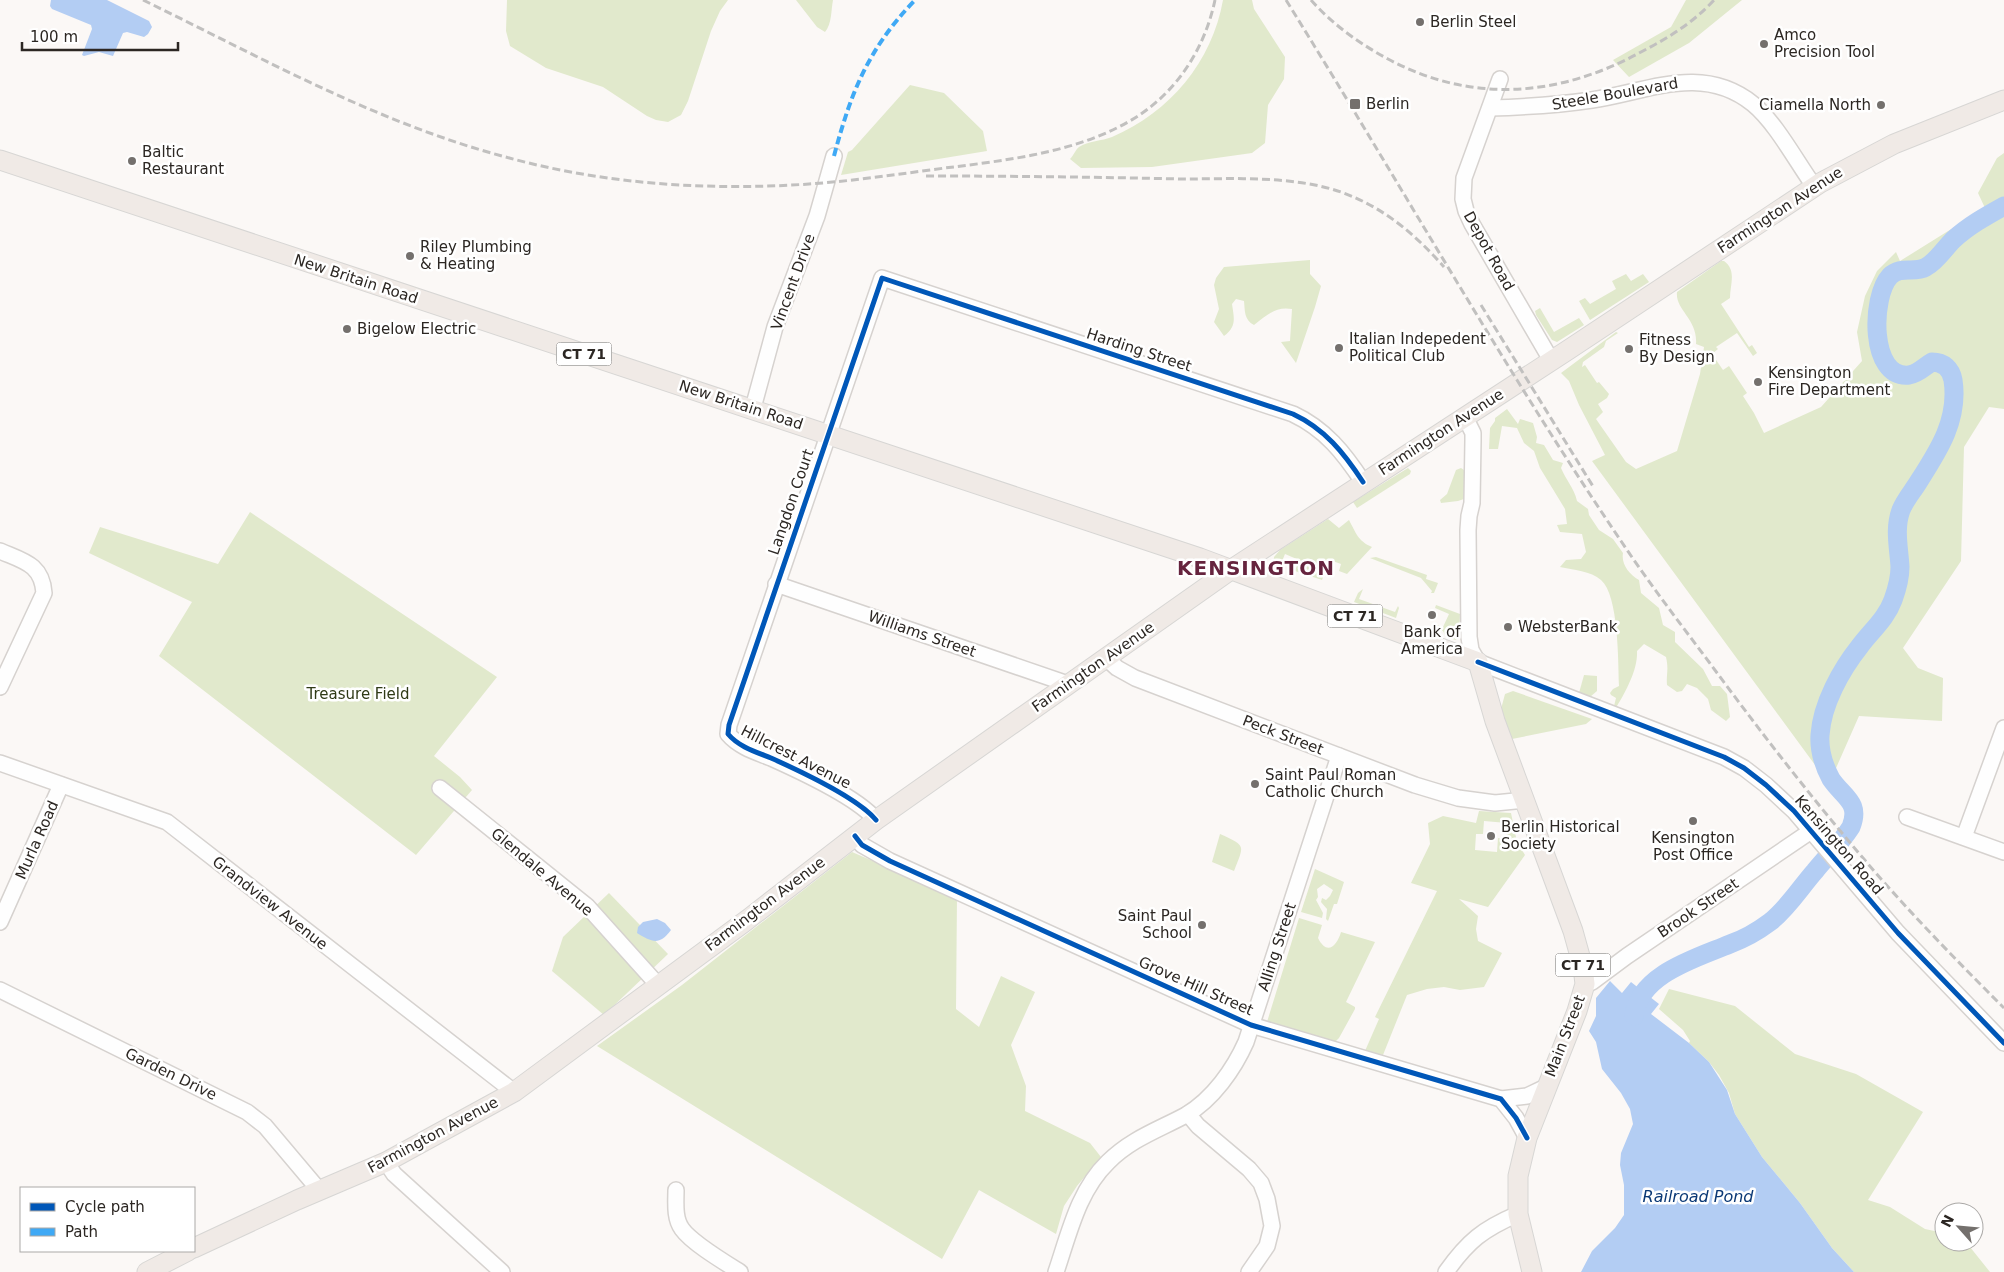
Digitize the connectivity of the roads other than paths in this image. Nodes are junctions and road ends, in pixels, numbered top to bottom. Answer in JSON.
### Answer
{"nodes":[{"id":1,"x":1500,"y":79,"type":"dead end"},
{"id":2,"x":2004,"y":100,"type":"edge"},
{"id":3,"x":1490,"y":108,"type":"junction"},
{"id":4,"x":834,"y":156,"type":"dead end"},
{"id":5,"x":0,"y":160,"type":"edge"},
{"id":6,"x":1814,"y":186,"type":"junction"},
{"id":7,"x":882,"y":278,"type":"joint"},
{"id":8,"x":1551,"y":360,"type":"junction"},
{"id":9,"x":753,"y":408,"type":"junction"},
{"id":10,"x":1465,"y":416,"type":"junction"},
{"id":11,"x":828,"y":434,"type":"junction"},
{"id":12,"x":1363,"y":482,"type":"junction"},
{"id":13,"x":0,"y":551,"type":"edge"},
{"id":14,"x":1232,"y":569,"type":"junction"},
{"id":15,"x":776,"y":584,"type":"junction"},
{"id":16,"x":1106,"y":658,"type":"junction"},
{"id":17,"x":1478,"y":662,"type":"junction"},
{"id":18,"x":1068,"y":684,"type":"junction"},
{"id":19,"x":0,"y":687,"type":"edge"},
{"id":20,"x":2004,"y":728,"type":"edge"},
{"id":21,"x":728,"y":734,"type":"joint"},
{"id":22,"x":1339,"y":756,"type":"junction"},
{"id":23,"x":0,"y":764,"type":"edge"},
{"id":24,"x":61,"y":785,"type":"junction"},
{"id":25,"x":440,"y":788,"type":"dead end"},
{"id":26,"x":1524,"y":800,"type":"junction"},
{"id":27,"x":1907,"y":816,"type":"dead end"},
{"id":28,"x":876,"y":820,"type":"junction"},
{"id":29,"x":1811,"y":831,"type":"junction"},
{"id":30,"x":855,"y":836,"type":"junction"},
{"id":31,"x":1964,"y":837,"type":"junction"},
{"id":32,"x":2004,"y":852,"type":"edge"},
{"id":33,"x":0,"y":922,"type":"edge"},
{"id":34,"x":1584,"y":984,"type":"junction"},
{"id":35,"x":658,"y":985,"type":"junction"},
{"id":36,"x":0,"y":990,"type":"edge"},
{"id":37,"x":1251,"y":1026,"type":"junction"},
{"id":38,"x":2004,"y":1043,"type":"edge"},
{"id":39,"x":1546,"y":1087,"type":"junction"},
{"id":40,"x":514,"y":1092,"type":"junction"},
{"id":41,"x":1501,"y":1100,"type":"junction"},
{"id":42,"x":1188,"y":1114,"type":"junction"},
{"id":43,"x":1527,"y":1138,"type":"junction"},
{"id":44,"x":386,"y":1162,"type":"junction"},
{"id":45,"x":319,"y":1190,"type":"junction"},
{"id":46,"x":676,"y":1190,"type":"dead end"},
{"id":47,"x":1518,"y":1214,"type":"junction"},
{"id":48,"x":195,"y":1248,"type":"edge"},
{"id":49,"x":186,"y":1252,"type":"edge"},
{"id":50,"x":148,"y":1272,"type":"edge"},
{"id":51,"x":502,"y":1272,"type":"edge"},
{"id":52,"x":740,"y":1272,"type":"edge"},
{"id":53,"x":1056,"y":1272,"type":"edge"},
{"id":54,"x":1249,"y":1272,"type":"edge"},
{"id":55,"x":1446,"y":1272,"type":"edge"},
{"id":56,"x":1532,"y":1272,"type":"edge"}],
"edges":[{"from":1,"to":3,"type":"street","name":"Depot Road"},
{"from":2,"to":6,"type":"main road","name":"Farmington Avenue"},
{"from":3,"to":6,"type":"street","name":"Steele Boulevard"},
{"from":3,"to":8,"type":"street","name":"Depot Road"},
{"from":4,"to":9,"type":"street","name":"Vincent Drive"},
{"from":5,"to":9,"type":"main road","name":"New Britain Road","number":"CT 71"},
{"from":6,"to":8,"type":"main road","name":"Farmington Avenue"},
{"from":7,"to":11,"type":"street","name":"Langdon Court"},
{"from":7,"to":12,"type":"street","name":"Harding Street"},
{"from":8,"to":10,"type":"main road","name":"Farmington Avenue"},
{"from":9,"to":11,"type":"main road","name":"New Britain Road","number":"CT 71"},
{"from":10,"to":12,"type":"main road","name":"Farmington Avenue"},
{"from":10,"to":17,"type":"street","name":"Main Street"},
{"from":11,"to":14,"type":"main road","name":"New Britain Road","number":"CT 71"},
{"from":11,"to":15,"type":"street","name":"Langdon Court"},
{"from":12,"to":14,"type":"main road","name":"Farmington Avenue"},
{"from":13,"to":19,"type":"street"},
{"from":14,"to":16,"type":"main road","name":"Farmington Avenue"},
{"from":14,"to":17,"type":"main road","name":"New Britain Road","number":"CT 71"},
{"from":15,"to":18,"type":"street","name":"Williams Street"},
{"from":15,"to":21,"type":"street","name":"Langdon Court"},
{"from":16,"to":18,"type":"main road","name":"Farmington Avenue"},
{"from":16,"to":22,"type":"street","name":"Peck Street"},
{"from":17,"to":26,"type":"main road","name":"Main Street","number":"CT 71"},
{"from":17,"to":29,"type":"street","name":"Kensington Road"},
{"from":18,"to":28,"type":"main road","name":"Farmington Avenue"},
{"from":20,"to":31,"type":"street"},
{"from":21,"to":28,"type":"street","name":"Hillcrest Avenue"},
{"from":22,"to":26,"type":"street","name":"Peck Street"},
{"from":22,"to":37,"type":"street","name":"Alling Street"},
{"from":23,"to":24,"type":"street","name":"Grandview Avenue"},
{"from":24,"to":33,"type":"street","name":"Murla Road"},
{"from":24,"to":40,"type":"street","name":"Grandview Avenue"},
{"from":25,"to":35,"type":"street","name":"Glendale Avenue"},
{"from":26,"to":34,"type":"main road","name":"Main Street","number":"CT 71"},
{"from":27,"to":31,"type":"street"},
{"from":28,"to":30,"type":"main road","name":"Farmington Avenue"},
{"from":29,"to":34,"type":"street","name":"Brook Street"},
{"from":29,"to":38,"type":"street","name":"Kensington Road"},
{"from":30,"to":35,"type":"main road","name":"Farmington Avenue"},
{"from":30,"to":37,"type":"street","name":"Grove Hill Street"},
{"from":31,"to":32,"type":"street"},
{"from":34,"to":39,"type":"main road","name":"Main Street","number":"CT 71"},
{"from":35,"to":40,"type":"main road","name":"Farmington Avenue"},
{"from":36,"to":45,"type":"street","name":"Garden Drive"},
{"from":37,"to":41,"type":"street","name":"Grove Hill Street"},
{"from":37,"to":42,"type":"street","name":"Alling Street"},
{"from":39,"to":41,"type":"street","name":"Grove Hill Street"},
{"from":39,"to":43,"type":"main road","name":"Main Street","number":"CT 71"},
{"from":40,"to":44,"type":"main road","name":"Farmington Avenue"},
{"from":41,"to":43,"type":"street"},
{"from":42,"to":53,"type":"street","name":"Alling Street"},
{"from":42,"to":54,"type":"street"},
{"from":43,"to":47,"type":"main road","name":"Main Street","number":"CT 71"},
{"from":44,"to":45,"type":"main road","name":"Farmington Avenue"},
{"from":44,"to":51,"type":"street"},
{"from":45,"to":48,"type":"main road","name":"Farmington Avenue"},
{"from":46,"to":52,"type":"street"},
{"from":47,"to":55,"type":"street"},
{"from":47,"to":56,"type":"main road","name":"Main Street","number":"CT 71"},
{"from":49,"to":50,"type":"main road"}]}
